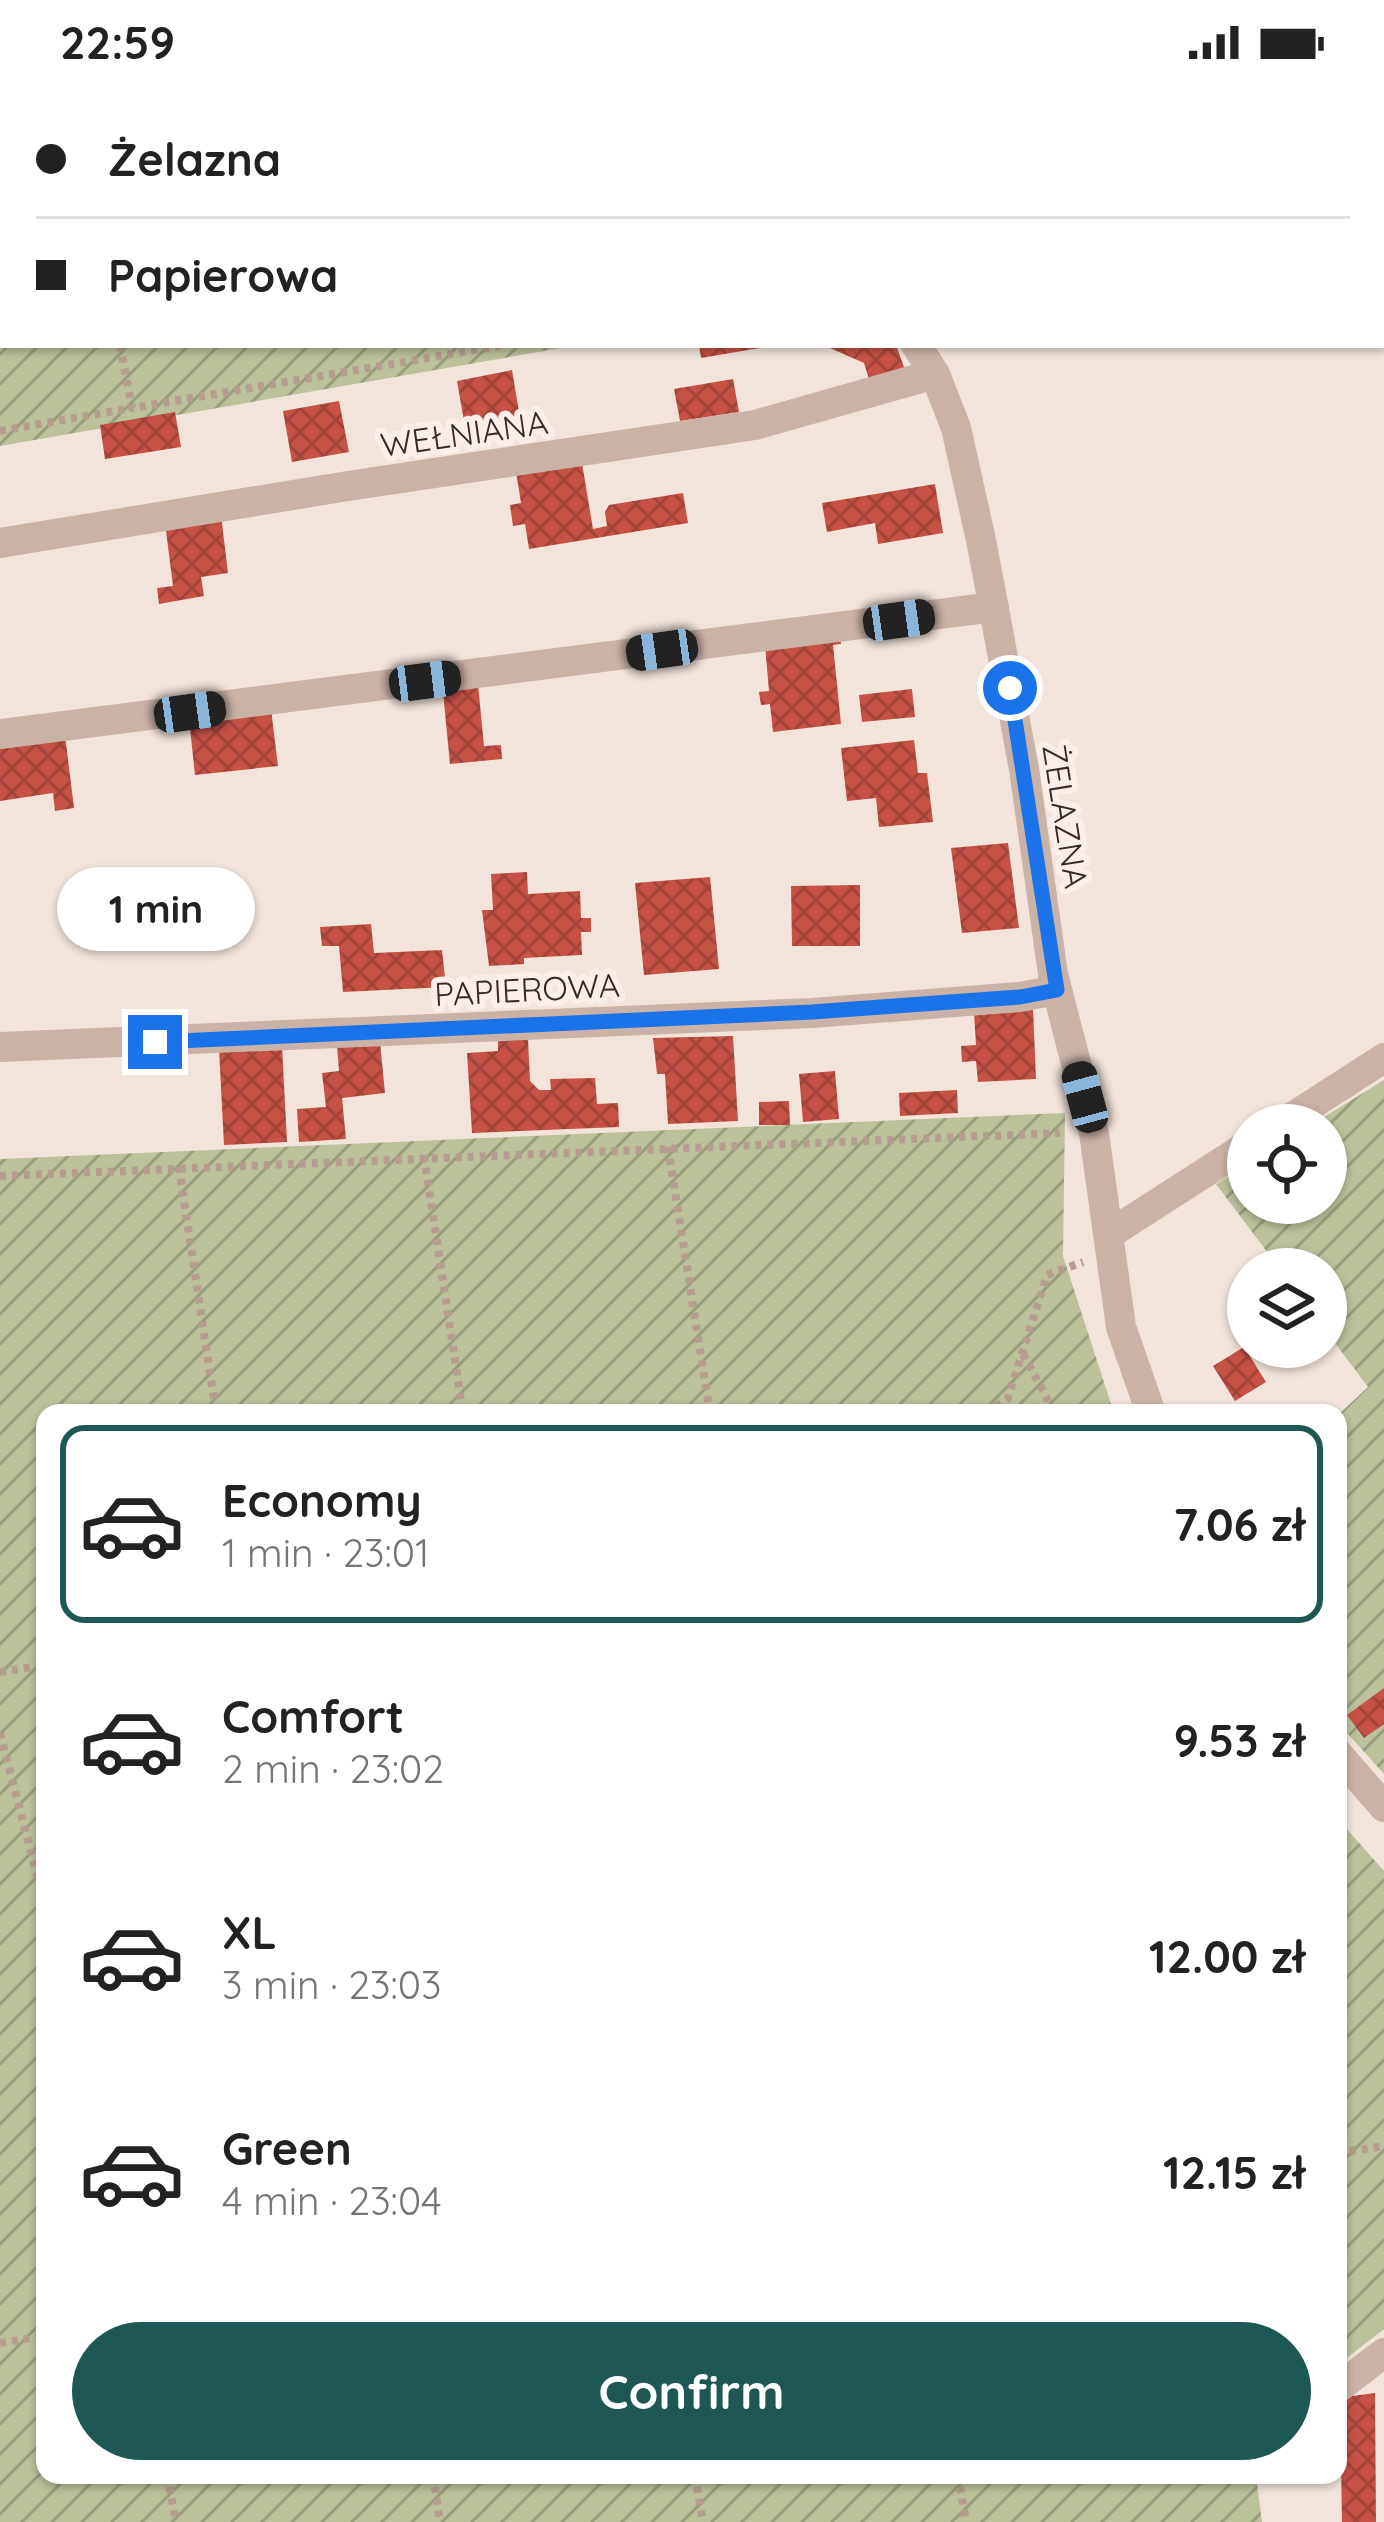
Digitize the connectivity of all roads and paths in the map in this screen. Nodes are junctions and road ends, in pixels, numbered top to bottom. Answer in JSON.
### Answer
{"nodes":[{"id":1,"x":121,"y":348,"type":"edge"},
{"id":2,"x":487,"y":348,"type":"edge"},
{"id":3,"x":918,"y":348,"type":"edge"},
{"id":4,"x":934,"y":374,"type":"junction"},
{"id":5,"x":132,"y":408,"type":"junction"},
{"id":6,"x":0,"y":431,"type":"edge"},
{"id":7,"x":0,"y":543,"type":"edge"},
{"id":8,"x":994,"y":607,"type":"junction"},
{"id":9,"x":0,"y":734,"type":"edge"},
{"id":10,"x":1057,"y":990,"type":"junction"},
{"id":11,"x":0,"y":1047,"type":"edge"},
{"id":12,"x":1384,"y":1058,"type":"edge"},
{"id":13,"x":1313,"y":1104,"type":"edge"},
{"id":14,"x":1094,"y":1133,"type":"junction"},
{"id":15,"x":668,"y":1147,"type":"junction"},
{"id":16,"x":424,"y":1156,"type":"junction"},
{"id":17,"x":1227,"y":1160,"type":"edge"},
{"id":18,"x":179,"y":1167,"type":"junction"},
{"id":19,"x":0,"y":1176,"type":"edge"},
{"id":20,"x":1112,"y":1242,"type":"junction"},
{"id":21,"x":1022,"y":1352,"type":"junction"},
{"id":22,"x":214,"y":1404,"type":"edge"},
{"id":23,"x":462,"y":1404,"type":"edge"},
{"id":24,"x":709,"y":1404,"type":"edge"},
{"id":25,"x":999,"y":1404,"type":"edge"},
{"id":26,"x":1049,"y":1404,"type":"edge"},
{"id":27,"x":1148,"y":1404,"type":"edge"},
{"id":28,"x":36,"y":1666,"type":"edge"},
{"id":29,"x":0,"y":1672,"type":"edge"},
{"id":30,"x":0,"y":1733,"type":"edge"},
{"id":31,"x":1347,"y":1764,"type":"edge"},
{"id":32,"x":1384,"y":1807,"type":"edge"},
{"id":33,"x":36,"y":1871,"type":"edge"},
{"id":34,"x":1384,"y":2146,"type":"edge"},
{"id":35,"x":1347,"y":2152,"type":"edge"},
{"id":36,"x":36,"y":2337,"type":"edge"},
{"id":37,"x":0,"y":2343,"type":"edge"},
{"id":38,"x":1384,"y":2353,"type":"edge"},
{"id":39,"x":1347,"y":2381,"type":"edge"},
{"id":40,"x":169,"y":2484,"type":"edge"},
{"id":41,"x":434,"y":2484,"type":"edge"},
{"id":42,"x":697,"y":2484,"type":"edge"},
{"id":43,"x":960,"y":2484,"type":"edge"},
{"id":44,"x":176,"y":2522,"type":"edge"},
{"id":45,"x":440,"y":2522,"type":"edge"},
{"id":46,"x":703,"y":2522,"type":"edge"},
{"id":47,"x":966,"y":2522,"type":"edge"}],
"edges":[{"from":1,"to":5,"type":"path"},
{"from":2,"to":5,"type":"path"},
{"from":3,"to":4,"type":"street","name":"ŻELAZNA"},
{"from":4,"to":7,"type":"street","name":"WEŁNIANA"},
{"from":4,"to":8,"type":"street","name":"ŻELAZNA"},
{"from":5,"to":6,"type":"path"},
{"from":8,"to":9,"type":"street"},
{"from":8,"to":10,"type":"street","name":"ŻELAZNA"},
{"from":10,"to":11,"type":"street","name":"PAPIEROWA"},
{"from":10,"to":14,"type":"street","name":"ŻELAZNA"},
{"from":12,"to":13,"type":"street"},
{"from":14,"to":15,"type":"path"},
{"from":14,"to":20,"type":"street","name":"ŻELAZNA"},
{"from":15,"to":16,"type":"path"},
{"from":15,"to":24,"type":"path"},
{"from":16,"to":18,"type":"path"},
{"from":16,"to":23,"type":"path"},
{"from":17,"to":20,"type":"street"},
{"from":18,"to":19,"type":"path"},
{"from":18,"to":22,"type":"path"},
{"from":20,"to":21,"type":"path"},
{"from":20,"to":27,"type":"street","name":"ŻELAZNA"},
{"from":21,"to":25,"type":"path"},
{"from":21,"to":26,"type":"path"},
{"from":28,"to":29,"type":"path"},
{"from":30,"to":33,"type":"path"},
{"from":31,"to":32,"type":"street"},
{"from":34,"to":35,"type":"path"},
{"from":36,"to":37,"type":"path"},
{"from":38,"to":39,"type":"street"},
{"from":40,"to":44,"type":"path"},
{"from":41,"to":45,"type":"path"},
{"from":42,"to":46,"type":"path"},
{"from":43,"to":47,"type":"path"}]}
